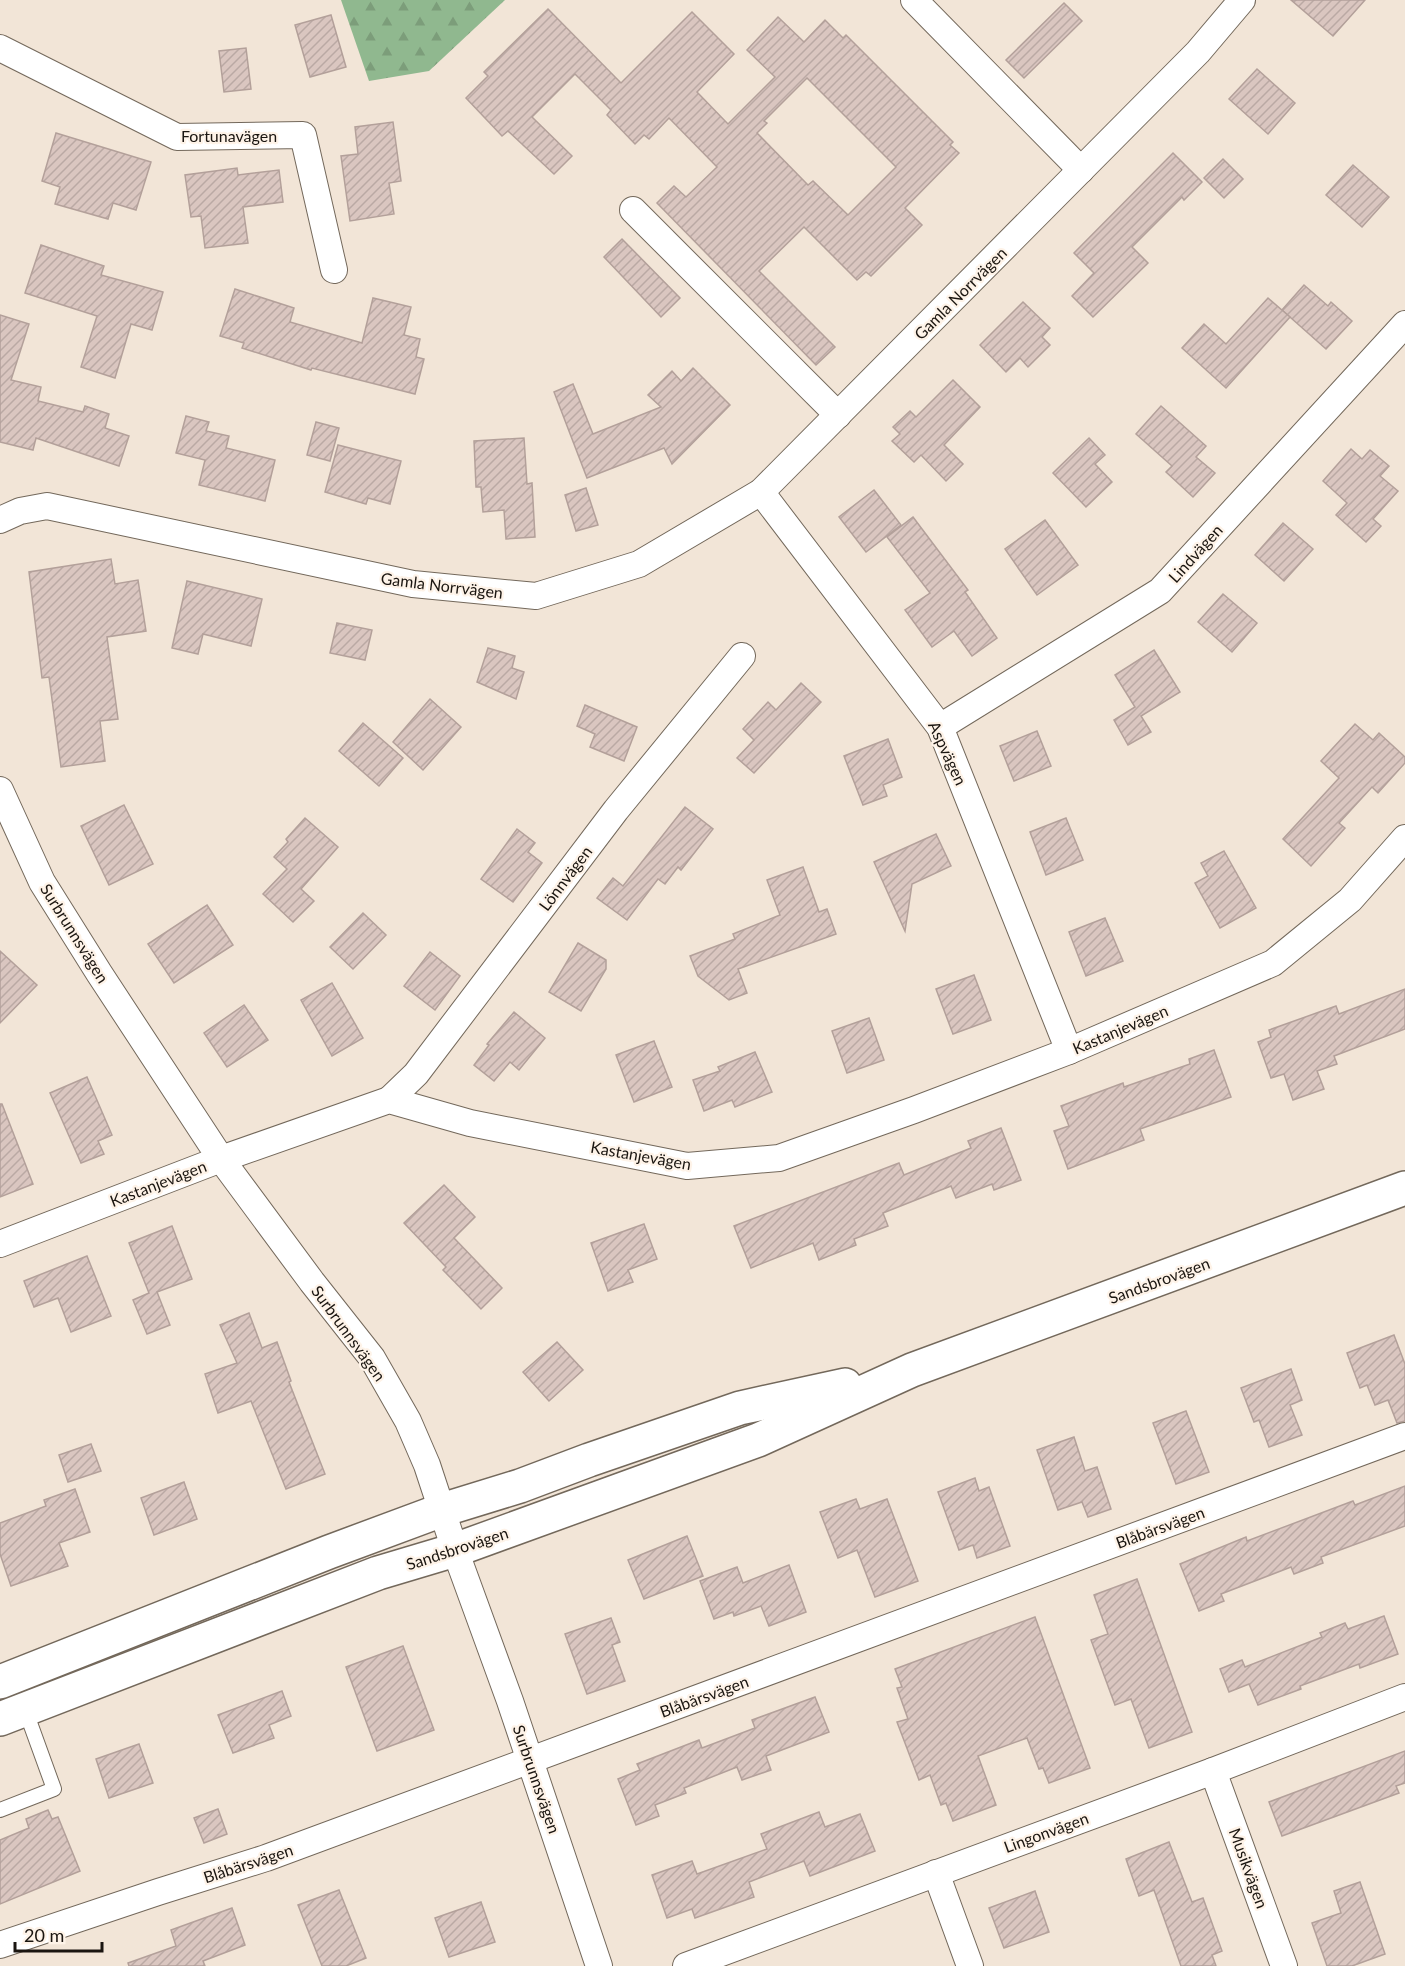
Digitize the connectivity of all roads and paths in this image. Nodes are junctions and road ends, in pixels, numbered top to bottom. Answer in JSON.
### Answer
{"nodes":[{"id":1,"x":914,"y":0,"type":"edge"},
{"id":2,"x":1242,"y":0,"type":"edge"},
{"id":3,"x":0,"y":48,"type":"edge"},
{"id":4,"x":1081,"y":170,"type":"junction"},
{"id":5,"x":633,"y":210,"type":"dead end"},
{"id":6,"x":334,"y":270,"type":"dead end"},
{"id":7,"x":1405,"y":324,"type":"edge"},
{"id":8,"x":838,"y":416,"type":"junction"},
{"id":9,"x":761,"y":492,"type":"junction"},
{"id":10,"x":0,"y":520,"type":"edge"},
{"id":11,"x":742,"y":656,"type":"dead end"},
{"id":12,"x":940,"y":727,"type":"junction"},
{"id":13,"x":0,"y":790,"type":"edge"},
{"id":14,"x":1405,"y":838,"type":"edge"},
{"id":15,"x":1069,"y":1051,"type":"junction"},
{"id":16,"x":389,"y":1100,"type":"junction"},
{"id":17,"x":221,"y":1159,"type":"junction"},
{"id":18,"x":1405,"y":1188,"type":"edge"},
{"id":19,"x":0,"y":1244,"type":"edge"},
{"id":20,"x":912,"y":1370,"type":"junction"},
{"id":21,"x":1405,"y":1436,"type":"edge"},
{"id":22,"x":442,"y":1510,"type":"junction"},
{"id":23,"x":455,"y":1550,"type":"junction"},
{"id":24,"x":0,"y":1682,"type":"edge"},
{"id":25,"x":1405,"y":1697,"type":"edge"},
{"id":26,"x":12,"y":1714,"type":"edge"},
{"id":27,"x":531,"y":1760,"type":"junction"},
{"id":28,"x":1213,"y":1771,"type":"junction"},
{"id":29,"x":0,"y":1810,"type":"edge"},
{"id":30,"x":936,"y":1873,"type":"junction"},
{"id":31,"x":0,"y":1945,"type":"edge"},
{"id":32,"x":599,"y":1966,"type":"edge"},
{"id":33,"x":686,"y":1966,"type":"edge"},
{"id":34,"x":970,"y":1966,"type":"edge"},
{"id":35,"x":1284,"y":1966,"type":"edge"}],
"edges":[{"from":1,"to":4,"type":"street"},
{"from":2,"to":4,"type":"street","name":"Gamla Norrvägen"},
{"from":3,"to":6,"type":"street","name":"Fortunavägen"},
{"from":4,"to":8,"type":"street","name":"Gamla Norrvägen"},
{"from":5,"to":8,"type":"street"},
{"from":7,"to":12,"type":"street","name":"Lindvägen"},
{"from":8,"to":9,"type":"street","name":"Gamla Norrvägen"},
{"from":9,"to":10,"type":"street","name":"Gamla Norrvägen"},
{"from":9,"to":12,"type":"street","name":"Aspvägen"},
{"from":11,"to":16,"type":"street","name":"Lönnvägen"},
{"from":12,"to":15,"type":"street","name":"Aspvägen"},
{"from":13,"to":17,"type":"street","name":"Surbrunnsvägen"},
{"from":14,"to":15,"type":"street","name":"Kastanjevägen"},
{"from":15,"to":16,"type":"street","name":"Kastanjevägen"},
{"from":16,"to":17,"type":"street","name":"Kastanjevägen"},
{"from":17,"to":19,"type":"street","name":"Kastanjevägen"},
{"from":17,"to":22,"type":"street","name":"Surbrunnsvägen"},
{"from":18,"to":20,"type":"main road","name":"Sandsbrovägen"},
{"from":20,"to":22,"type":"main road","name":"Sandsbrovägen"},
{"from":20,"to":23,"type":"main road","name":"Sandsbrovägen"},
{"from":21,"to":27,"type":"street","name":"Blåbärsvägen"},
{"from":22,"to":23,"type":"street","name":"Surbrunnsvägen"},
{"from":22,"to":24,"type":"main road","name":"Sandsbrovägen"},
{"from":23,"to":26,"type":"main road","name":"Sandsbrovägen"},
{"from":23,"to":27,"type":"street","name":"Surbrunnsvägen"},
{"from":25,"to":28,"type":"street","name":"Lingonvägen"},
{"from":26,"to":29,"type":"lane"},
{"from":27,"to":31,"type":"street","name":"Blåbärsvägen"},
{"from":27,"to":32,"type":"street","name":"Surbrunnsvägen"},
{"from":28,"to":30,"type":"street","name":"Lingonvägen"},
{"from":28,"to":35,"type":"street","name":"Musikvägen"},
{"from":30,"to":33,"type":"street","name":"Lingonvägen"},
{"from":30,"to":34,"type":"street"}]}
